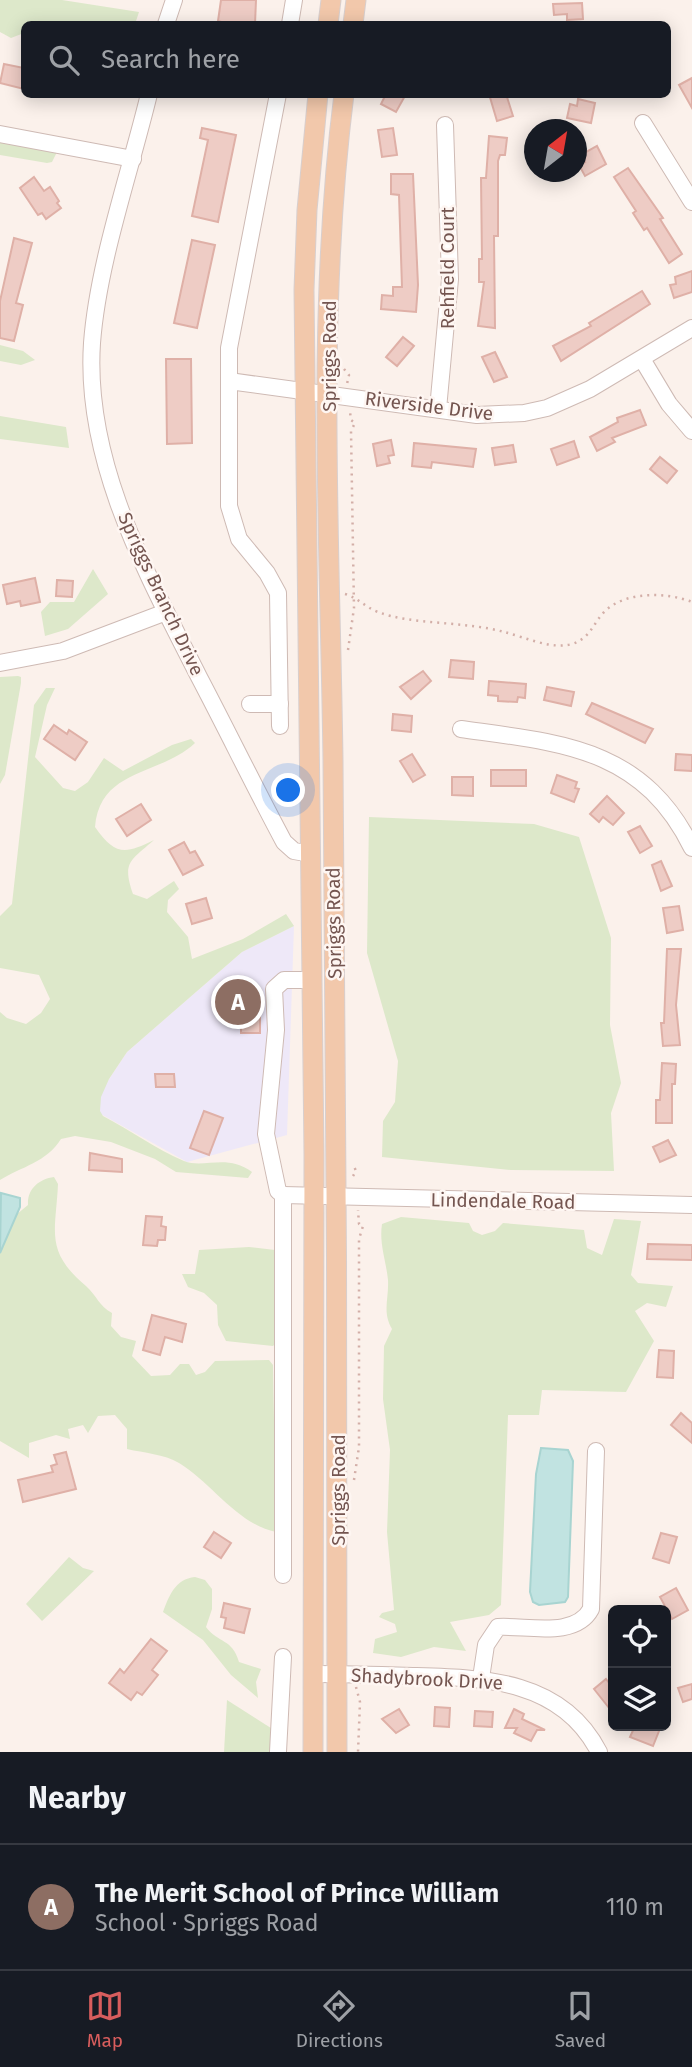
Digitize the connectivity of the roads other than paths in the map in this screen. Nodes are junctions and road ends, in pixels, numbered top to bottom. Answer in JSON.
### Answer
{"nodes":[{"id":1,"x":174,"y":0,"type":"edge"},
{"id":2,"x":294,"y":0,"type":"edge"},
{"id":3,"x":331,"y":0,"type":"edge"},
{"id":4,"x":356,"y":0,"type":"edge"},
{"id":5,"x":167,"y":21,"type":"edge"},
{"id":6,"x":290,"y":21,"type":"edge"},
{"id":7,"x":328,"y":21,"type":"edge"},
{"id":8,"x":353,"y":21,"type":"edge"},
{"id":9,"x":148,"y":98,"type":"edge"},
{"id":10,"x":277,"y":98,"type":"edge"},
{"id":11,"x":318,"y":98,"type":"edge"},
{"id":12,"x":344,"y":98,"type":"edge"},
{"id":13,"x":643,"y":123,"type":"dead end"},
{"id":14,"x":445,"y":125,"type":"dead end"},
{"id":15,"x":0,"y":134,"type":"edge"},
{"id":16,"x":134,"y":159,"type":"junction"},
{"id":17,"x":692,"y":202,"type":"edge"},
{"id":18,"x":692,"y":328,"type":"edge"},
{"id":19,"x":642,"y":359,"type":"junction"},
{"id":20,"x":229,"y":381,"type":"junction"},
{"id":21,"x":304,"y":389,"type":"junction"},
{"id":22,"x":329,"y":393,"type":"junction"},
{"id":23,"x":438,"y":410,"type":"junction"},
{"id":24,"x":692,"y":431,"type":"edge"},
{"id":25,"x":166,"y":612,"type":"junction"},
{"id":26,"x":0,"y":663,"type":"edge"},
{"id":27,"x":250,"y":704,"type":"dead end"},
{"id":28,"x":280,"y":704,"type":"junction"},
{"id":29,"x":280,"y":726,"type":"dead end"},
{"id":30,"x":461,"y":729,"type":"dead end"},
{"id":31,"x":687,"y":824,"type":"edge"},
{"id":32,"x":692,"y":848,"type":"edge"},
{"id":33,"x":311,"y":855,"type":"junction"},
{"id":34,"x":313,"y":980,"type":"junction"},
{"id":35,"x":283,"y":1195,"type":"junction"},
{"id":36,"x":313,"y":1196,"type":"junction"},
{"id":37,"x":337,"y":1197,"type":"junction"},
{"id":38,"x":692,"y":1205,"type":"edge"},
{"id":39,"x":596,"y":1451,"type":"dead end"},
{"id":40,"x":283,"y":1575,"type":"dead end"},
{"id":41,"x":283,"y":1657,"type":"dead end"},
{"id":42,"x":313,"y":1674,"type":"junction"},
{"id":43,"x":337,"y":1674,"type":"junction"},
{"id":44,"x":481,"y":1678,"type":"junction"},
{"id":45,"x":278,"y":1752,"type":"edge"},
{"id":46,"x":313,"y":1752,"type":"edge"},
{"id":47,"x":337,"y":1752,"type":"edge"},
{"id":48,"x":599,"y":1752,"type":"edge"}],
"edges":[{"from":1,"to":5,"type":"street"},
{"from":2,"to":6,"type":"street"},
{"from":3,"to":7,"type":"main road"},
{"from":4,"to":8,"type":"main road"},
{"from":9,"to":16,"type":"street","name":"Spriggs Branch Drive"},
{"from":10,"to":20,"type":"street"},
{"from":11,"to":21,"type":"main road","name":"Spriggs Road"},
{"from":12,"to":22,"type":"main road","name":"Spriggs Road"},
{"from":13,"to":17,"type":"street"},
{"from":14,"to":23,"type":"street","name":"Rehfield Court"},
{"from":15,"to":16,"type":"street"},
{"from":16,"to":25,"type":"street","name":"Spriggs Branch Drive"},
{"from":18,"to":19,"type":"street","name":"Riverside Drive"},
{"from":19,"to":23,"type":"street","name":"Riverside Drive"},
{"from":19,"to":24,"type":"street"},
{"from":20,"to":21,"type":"street","name":"Riverside Drive"},
{"from":20,"to":28,"type":"street"},
{"from":21,"to":22,"type":"street","name":"Riverside Drive"},
{"from":21,"to":33,"type":"main road","name":"Spriggs Road"},
{"from":22,"to":23,"type":"street","name":"Riverside Drive"},
{"from":22,"to":37,"type":"main road","name":"Spriggs Road"},
{"from":25,"to":26,"type":"street"},
{"from":25,"to":33,"type":"street","name":"Spriggs Branch Drive"},
{"from":27,"to":28,"type":"street"},
{"from":28,"to":29,"type":"street"},
{"from":30,"to":31,"type":"street"},
{"from":31,"to":32,"type":"street"},
{"from":33,"to":34,"type":"main road","name":"Spriggs Road"},
{"from":34,"to":35,"type":"street"},
{"from":34,"to":36,"type":"main road","name":"Spriggs Road"},
{"from":35,"to":36,"type":"street","name":"Lindendale Road"},
{"from":35,"to":40,"type":"street"},
{"from":36,"to":37,"type":"street","name":"Lindendale Road"},
{"from":36,"to":42,"type":"main road","name":"Spriggs Road"},
{"from":37,"to":38,"type":"street","name":"Lindendale Road"},
{"from":37,"to":43,"type":"main road","name":"Spriggs Road"},
{"from":39,"to":44,"type":"street"},
{"from":41,"to":45,"type":"street"},
{"from":42,"to":43,"type":"street","name":"Shadybrook Drive"},
{"from":42,"to":46,"type":"main road","name":"Spriggs Road"},
{"from":43,"to":44,"type":"street","name":"Shadybrook Drive"},
{"from":43,"to":47,"type":"main road","name":"Spriggs Road"},
{"from":44,"to":48,"type":"street","name":"Shadybrook Drive"}]}
